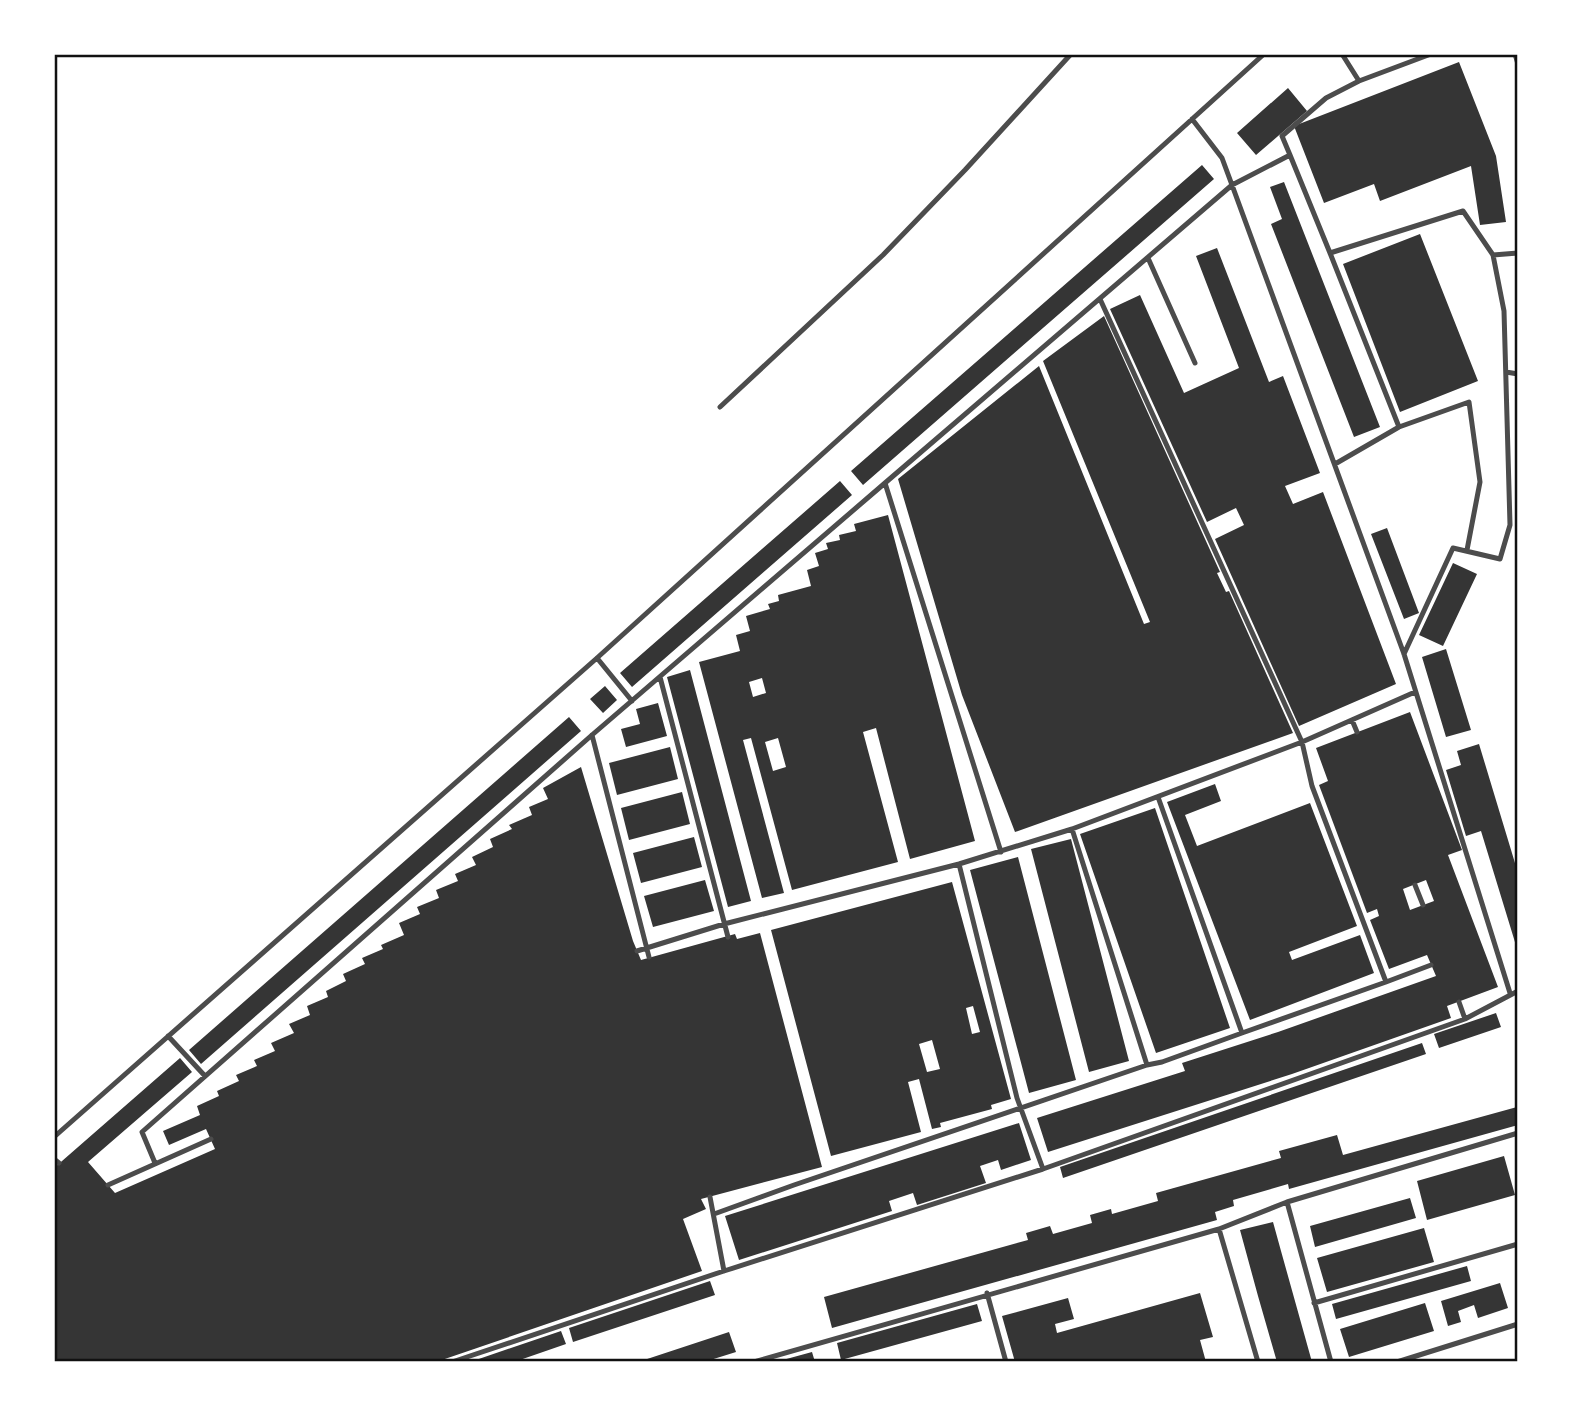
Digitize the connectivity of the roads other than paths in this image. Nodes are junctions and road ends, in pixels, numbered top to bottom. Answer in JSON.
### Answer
{"nodes":[{"id":1,"x":1071,"y":54,"type":"edge"},
{"id":2,"x":1264,"y":54,"type":"edge"},
{"id":3,"x":1342,"y":54,"type":"edge"},
{"id":4,"x":1431,"y":54,"type":"edge"},
{"id":5,"x":1515,"y":54,"type":"edge"},
{"id":6,"x":1518,"y":64,"type":"edge"},
{"id":7,"x":1359,"y":81,"type":"junction"},
{"id":8,"x":1192,"y":119,"type":"junction"},
{"id":9,"x":1290,"y":155,"type":"junction"},
{"id":10,"x":1233,"y":185,"type":"junction"},
{"id":11,"x":1330,"y":253,"type":"junction"},
{"id":12,"x":1518,"y":253,"type":"edge"},
{"id":13,"x":1493,"y":255,"type":"junction"},
{"id":14,"x":1148,"y":258,"type":"junction"},
{"id":15,"x":1100,"y":299,"type":"junction"},
{"id":16,"x":1195,"y":363,"type":"dead end"},
{"id":17,"x":1506,"y":372,"type":"junction"},
{"id":18,"x":1518,"y":374,"type":"edge"},
{"id":19,"x":720,"y":407,"type":"dead end"},
{"id":20,"x":1399,"y":427,"type":"junction"},
{"id":21,"x":1335,"y":464,"type":"junction"},
{"id":22,"x":885,"y":483,"type":"junction"},
{"id":23,"x":1467,"y":550,"type":"junction"},
{"id":24,"x":1404,"y":654,"type":"junction"},
{"id":25,"x":597,"y":658,"type":"junction"},
{"id":26,"x":660,"y":677,"type":"junction"},
{"id":27,"x":1415,"y":692,"type":"junction"},
{"id":28,"x":632,"y":701,"type":"junction"},
{"id":29,"x":1352,"y":720,"type":"junction"},
{"id":30,"x":1357,"y":732,"type":"dead end"},
{"id":31,"x":592,"y":734,"type":"junction"},
{"id":32,"x":1302,"y":743,"type":"junction"},
{"id":33,"x":1158,"y":797,"type":"junction"},
{"id":34,"x":1072,"y":829,"type":"junction"},
{"id":35,"x":1001,"y":852,"type":"junction"},
{"id":36,"x":959,"y":864,"type":"junction"},
{"id":37,"x":1415,"y":885,"type":"dead end"},
{"id":38,"x":1423,"y":905,"type":"dead end"},
{"id":39,"x":724,"y":924,"type":"junction"},
{"id":40,"x":728,"y":937,"type":"dead end"},
{"id":41,"x":646,"y":947,"type":"junction"},
{"id":42,"x":637,"y":951,"type":"dead end"},
{"id":43,"x":649,"y":957,"type":"dead end"},
{"id":44,"x":1432,"y":965,"type":"dead end"},
{"id":45,"x":1386,"y":982,"type":"junction"},
{"id":46,"x":1518,"y":991,"type":"edge"},
{"id":47,"x":1510,"y":993,"type":"junction"},
{"id":48,"x":1459,"y":1002,"type":"dead end"},
{"id":49,"x":1465,"y":1019,"type":"junction"},
{"id":50,"x":1242,"y":1033,"type":"junction"},
{"id":51,"x":168,"y":1036,"type":"junction"},
{"id":52,"x":1147,"y":1065,"type":"junction"},
{"id":53,"x":205,"y":1076,"type":"junction"},
{"id":54,"x":1020,"y":1106,"type":"junction"},
{"id":55,"x":1518,"y":1133,"type":"edge"},
{"id":56,"x":54,"y":1137,"type":"edge"},
{"id":57,"x":211,"y":1139,"type":"dead end"},
{"id":58,"x":155,"y":1163,"type":"junction"},
{"id":59,"x":1043,"y":1169,"type":"junction"},
{"id":60,"x":792,"y":1175,"type":"dead end"},
{"id":61,"x":108,"y":1185,"type":"dead end"},
{"id":62,"x":794,"y":1185,"type":"junction"},
{"id":63,"x":710,"y":1197,"type":"dead end"},
{"id":64,"x":1287,"y":1202,"type":"junction"},
{"id":65,"x":714,"y":1214,"type":"junction"},
{"id":66,"x":1219,"y":1229,"type":"junction"},
{"id":67,"x":1518,"y":1244,"type":"edge"},
{"id":68,"x":724,"y":1270,"type":"junction"},
{"id":69,"x":987,"y":1293,"type":"junction"},
{"id":70,"x":1314,"y":1303,"type":"junction"},
{"id":71,"x":1518,"y":1324,"type":"edge"},
{"id":72,"x":452,"y":1362,"type":"edge"},
{"id":73,"x":754,"y":1362,"type":"edge"},
{"id":74,"x":1006,"y":1362,"type":"edge"},
{"id":75,"x":1258,"y":1362,"type":"edge"},
{"id":76,"x":1331,"y":1362,"type":"edge"},
{"id":77,"x":1396,"y":1362,"type":"edge"}],
"edges":[{"from":1,"to":19,"type":"lane"},
{"from":2,"to":8,"type":"lane"},
{"from":3,"to":7,"type":"lane"},
{"from":4,"to":7,"type":"lane"},
{"from":5,"to":6,"type":"lane"},
{"from":7,"to":9,"type":"lane"},
{"from":8,"to":10,"type":"lane"},
{"from":8,"to":25,"type":"lane"},
{"from":9,"to":10,"type":"lane"},
{"from":9,"to":11,"type":"lane"},
{"from":10,"to":14,"type":"lane"},
{"from":10,"to":21,"type":"lane"},
{"from":11,"to":13,"type":"lane"},
{"from":11,"to":20,"type":"lane"},
{"from":12,"to":13,"type":"lane"},
{"from":13,"to":17,"type":"lane"},
{"from":14,"to":15,"type":"lane"},
{"from":14,"to":16,"type":"lane"},
{"from":15,"to":22,"type":"lane"},
{"from":15,"to":32,"type":"lane"},
{"from":17,"to":18,"type":"lane"},
{"from":17,"to":23,"type":"lane"},
{"from":20,"to":21,"type":"lane"},
{"from":20,"to":23,"type":"lane"},
{"from":21,"to":24,"type":"lane"},
{"from":22,"to":26,"type":"lane"},
{"from":22,"to":35,"type":"lane"},
{"from":23,"to":24,"type":"lane"},
{"from":24,"to":27,"type":"lane"},
{"from":25,"to":28,"type":"lane"},
{"from":25,"to":51,"type":"lane"},
{"from":26,"to":28,"type":"lane"},
{"from":26,"to":39,"type":"lane"},
{"from":27,"to":29,"type":"lane"},
{"from":27,"to":47,"type":"lane"},
{"from":28,"to":31,"type":"lane"},
{"from":29,"to":30,"type":"lane"},
{"from":29,"to":32,"type":"lane"},
{"from":31,"to":41,"type":"lane"},
{"from":31,"to":53,"type":"lane"},
{"from":32,"to":33,"type":"lane"},
{"from":32,"to":45,"type":"lane"},
{"from":33,"to":34,"type":"lane"},
{"from":33,"to":50,"type":"lane"},
{"from":34,"to":35,"type":"lane"},
{"from":34,"to":52,"type":"lane"},
{"from":35,"to":36,"type":"lane"},
{"from":36,"to":39,"type":"lane"},
{"from":36,"to":54,"type":"lane"},
{"from":37,"to":38,"type":"lane"},
{"from":39,"to":40,"type":"lane"},
{"from":39,"to":41,"type":"lane"},
{"from":41,"to":42,"type":"lane"},
{"from":41,"to":43,"type":"lane"},
{"from":44,"to":45,"type":"lane"},
{"from":45,"to":50,"type":"lane"},
{"from":46,"to":47,"type":"lane"},
{"from":47,"to":49,"type":"lane"},
{"from":48,"to":49,"type":"lane"},
{"from":49,"to":59,"type":"lane"},
{"from":50,"to":52,"type":"lane"},
{"from":51,"to":53,"type":"lane"},
{"from":51,"to":56,"type":"lane"},
{"from":52,"to":54,"type":"lane"},
{"from":53,"to":58,"type":"lane"},
{"from":54,"to":59,"type":"lane"},
{"from":54,"to":62,"type":"lane"},
{"from":55,"to":64,"type":"lane"},
{"from":57,"to":58,"type":"lane"},
{"from":58,"to":61,"type":"lane"},
{"from":59,"to":68,"type":"lane"},
{"from":60,"to":62,"type":"lane"},
{"from":62,"to":65,"type":"lane"},
{"from":63,"to":65,"type":"lane"},
{"from":64,"to":66,"type":"lane"},
{"from":64,"to":70,"type":"lane"},
{"from":65,"to":68,"type":"lane"},
{"from":66,"to":69,"type":"lane"},
{"from":66,"to":75,"type":"lane"},
{"from":67,"to":70,"type":"lane"},
{"from":68,"to":72,"type":"lane"},
{"from":69,"to":73,"type":"lane"},
{"from":69,"to":74,"type":"lane"},
{"from":70,"to":76,"type":"lane"},
{"from":71,"to":77,"type":"lane"}]}
